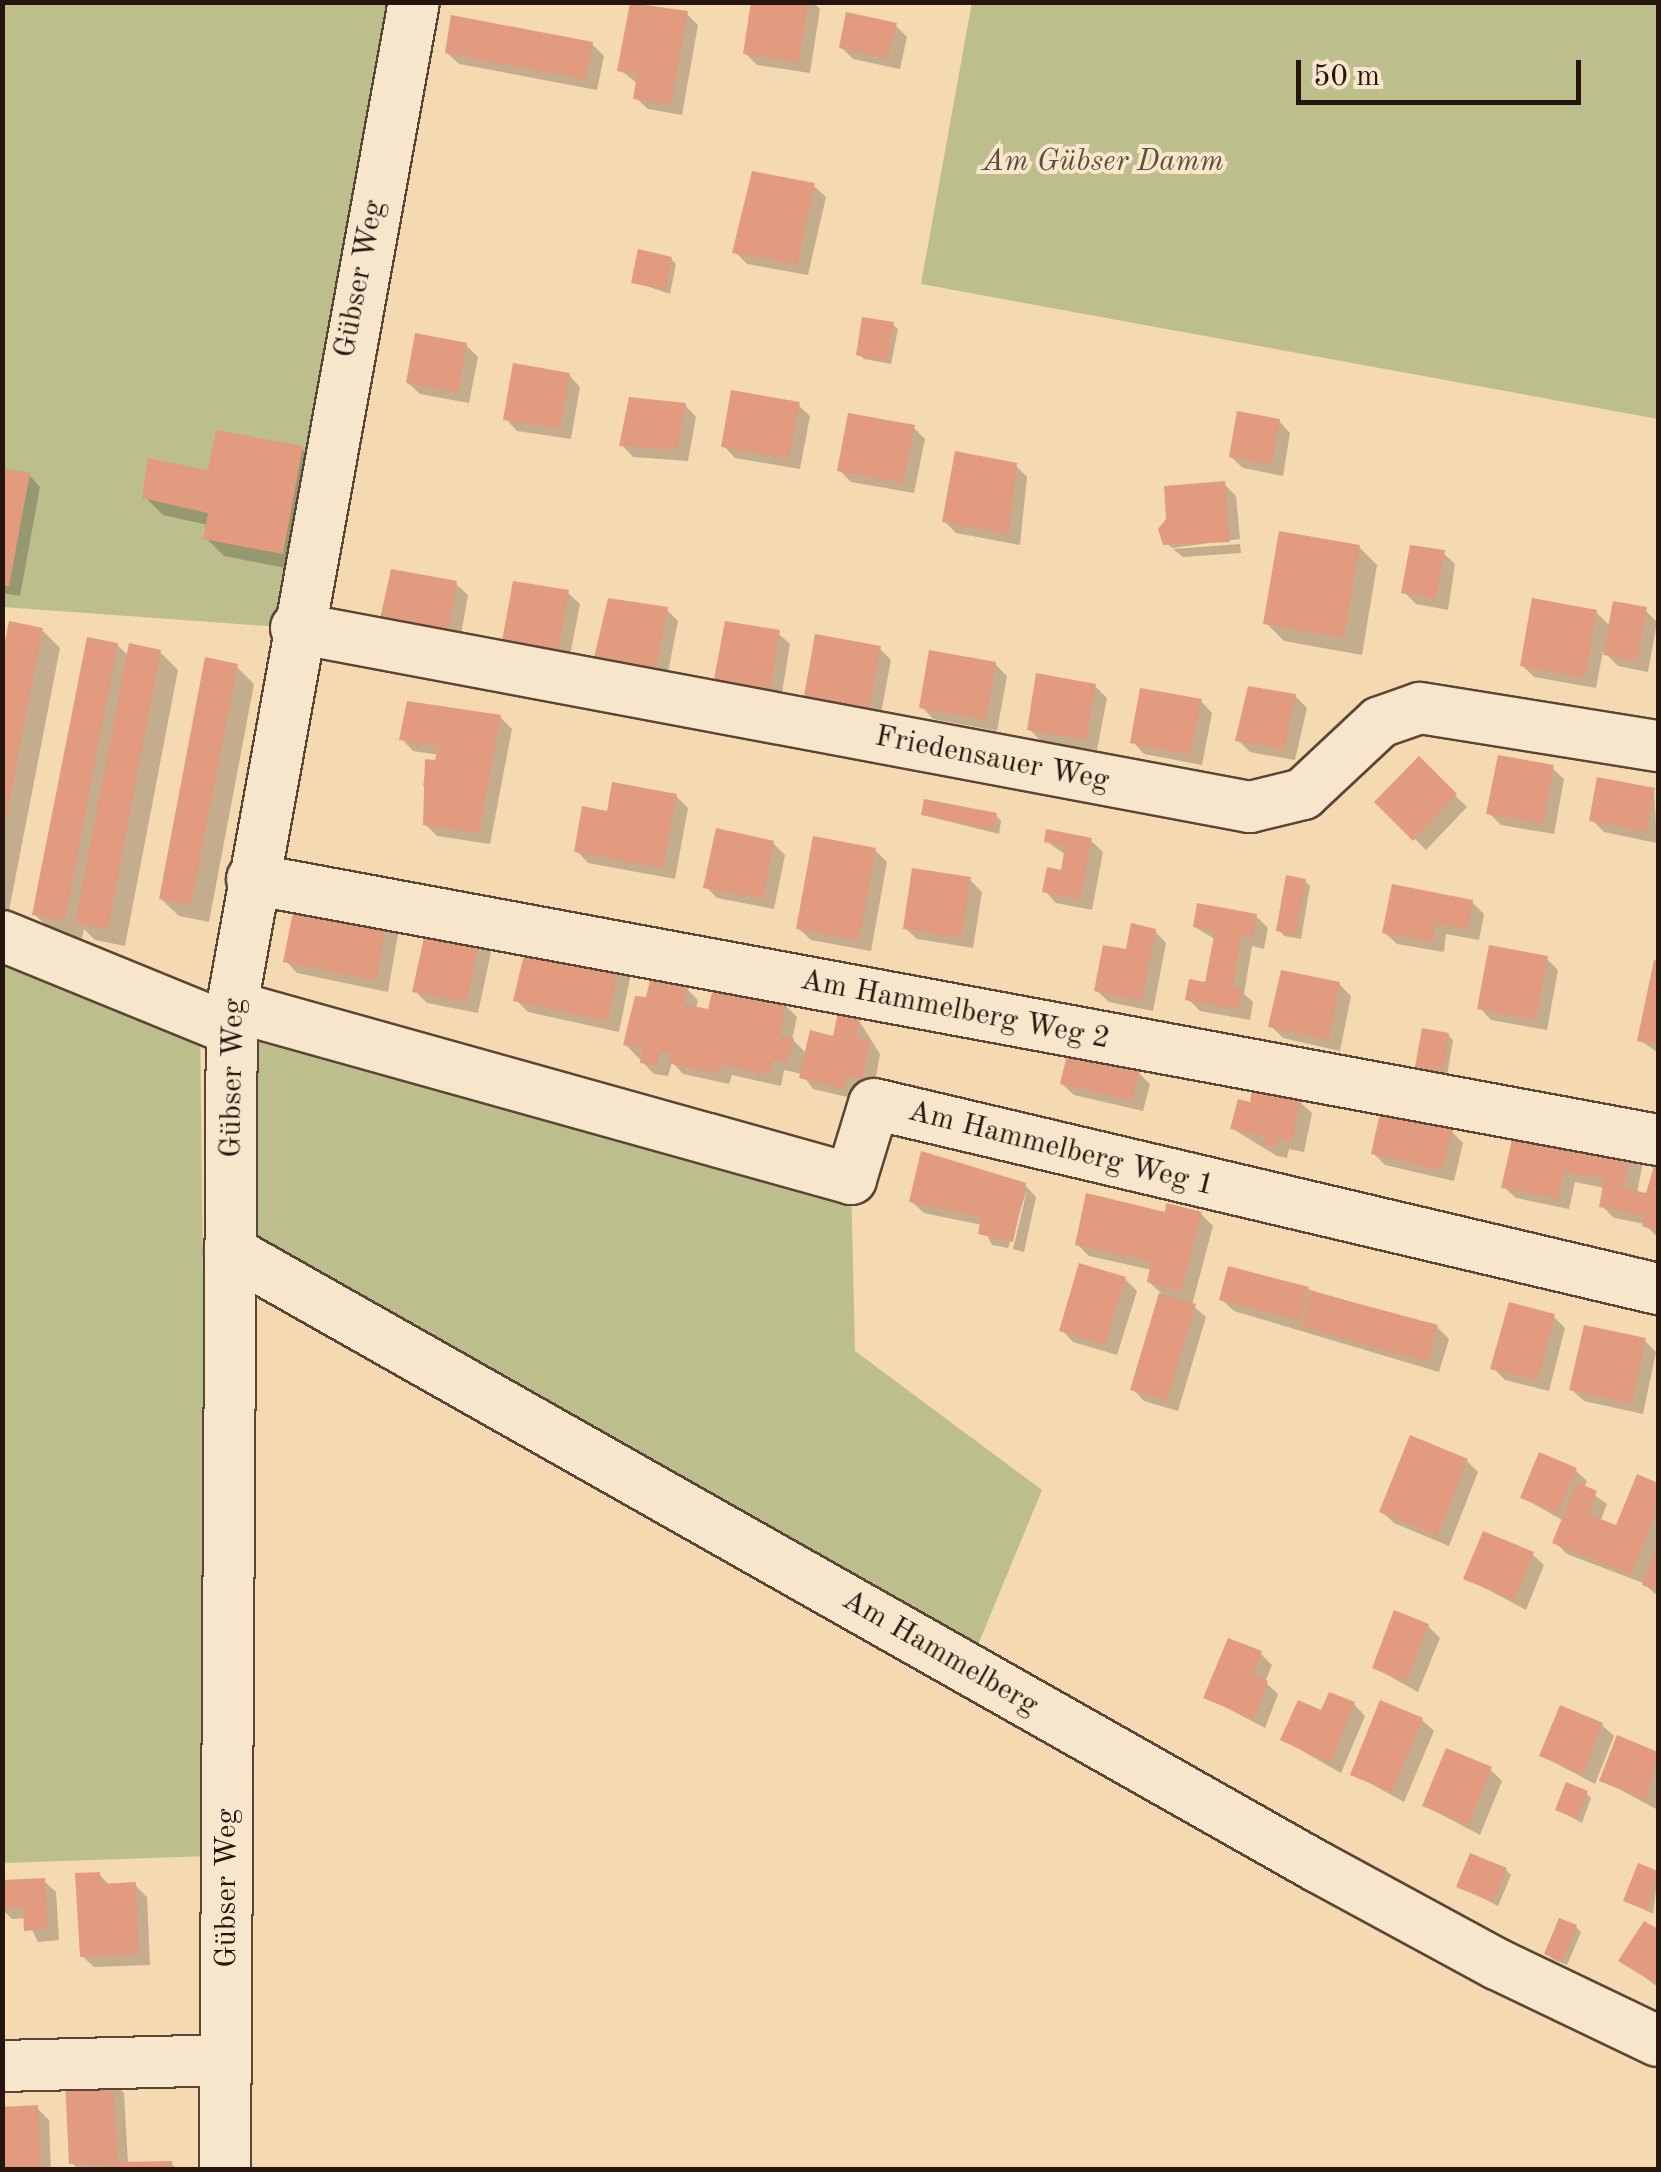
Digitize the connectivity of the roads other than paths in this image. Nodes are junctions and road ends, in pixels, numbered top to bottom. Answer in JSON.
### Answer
{"nodes":[{"id":1,"x":414,"y":2,"type":"edge"},
{"id":2,"x":296,"y":628,"type":"junction"},
{"id":3,"x":1658,"y":746,"type":"edge"},
{"id":4,"x":252,"y":879,"type":"junction"},
{"id":5,"x":2,"y":936,"type":"edge"},
{"id":6,"x":231,"y":1017,"type":"junction"},
{"id":7,"x":1658,"y":1140,"type":"edge"},
{"id":8,"x":230,"y":1251,"type":"junction"},
{"id":9,"x":1658,"y":1289,"type":"edge"},
{"id":10,"x":1658,"y":2041,"type":"edge"},
{"id":11,"x":226,"y":2060,"type":"junction"},
{"id":12,"x":2,"y":2066,"type":"edge"},
{"id":13,"x":225,"y":2170,"type":"edge"}],
"edges":[{"from":1,"to":2,"type":"street","name":"Gübser Weg"},
{"from":2,"to":3,"type":"street","name":"Friedensauer Weg"},
{"from":2,"to":4,"type":"street","name":"Gübser Weg"},
{"from":4,"to":6,"type":"street","name":"Gübser Weg"},
{"from":4,"to":7,"type":"street","name":"Am Hammelberg Weg 2"},
{"from":5,"to":6,"type":"street"},
{"from":6,"to":8,"type":"street","name":"Gübser Weg"},
{"from":6,"to":9,"type":"street","name":"Am Hammelberg Weg 1"},
{"from":8,"to":10,"type":"street","name":"Am Hammelberg"},
{"from":8,"to":11,"type":"street","name":"Gübser Weg"},
{"from":11,"to":12,"type":"street"},
{"from":11,"to":13,"type":"street","name":"Gübser Weg"}]}
